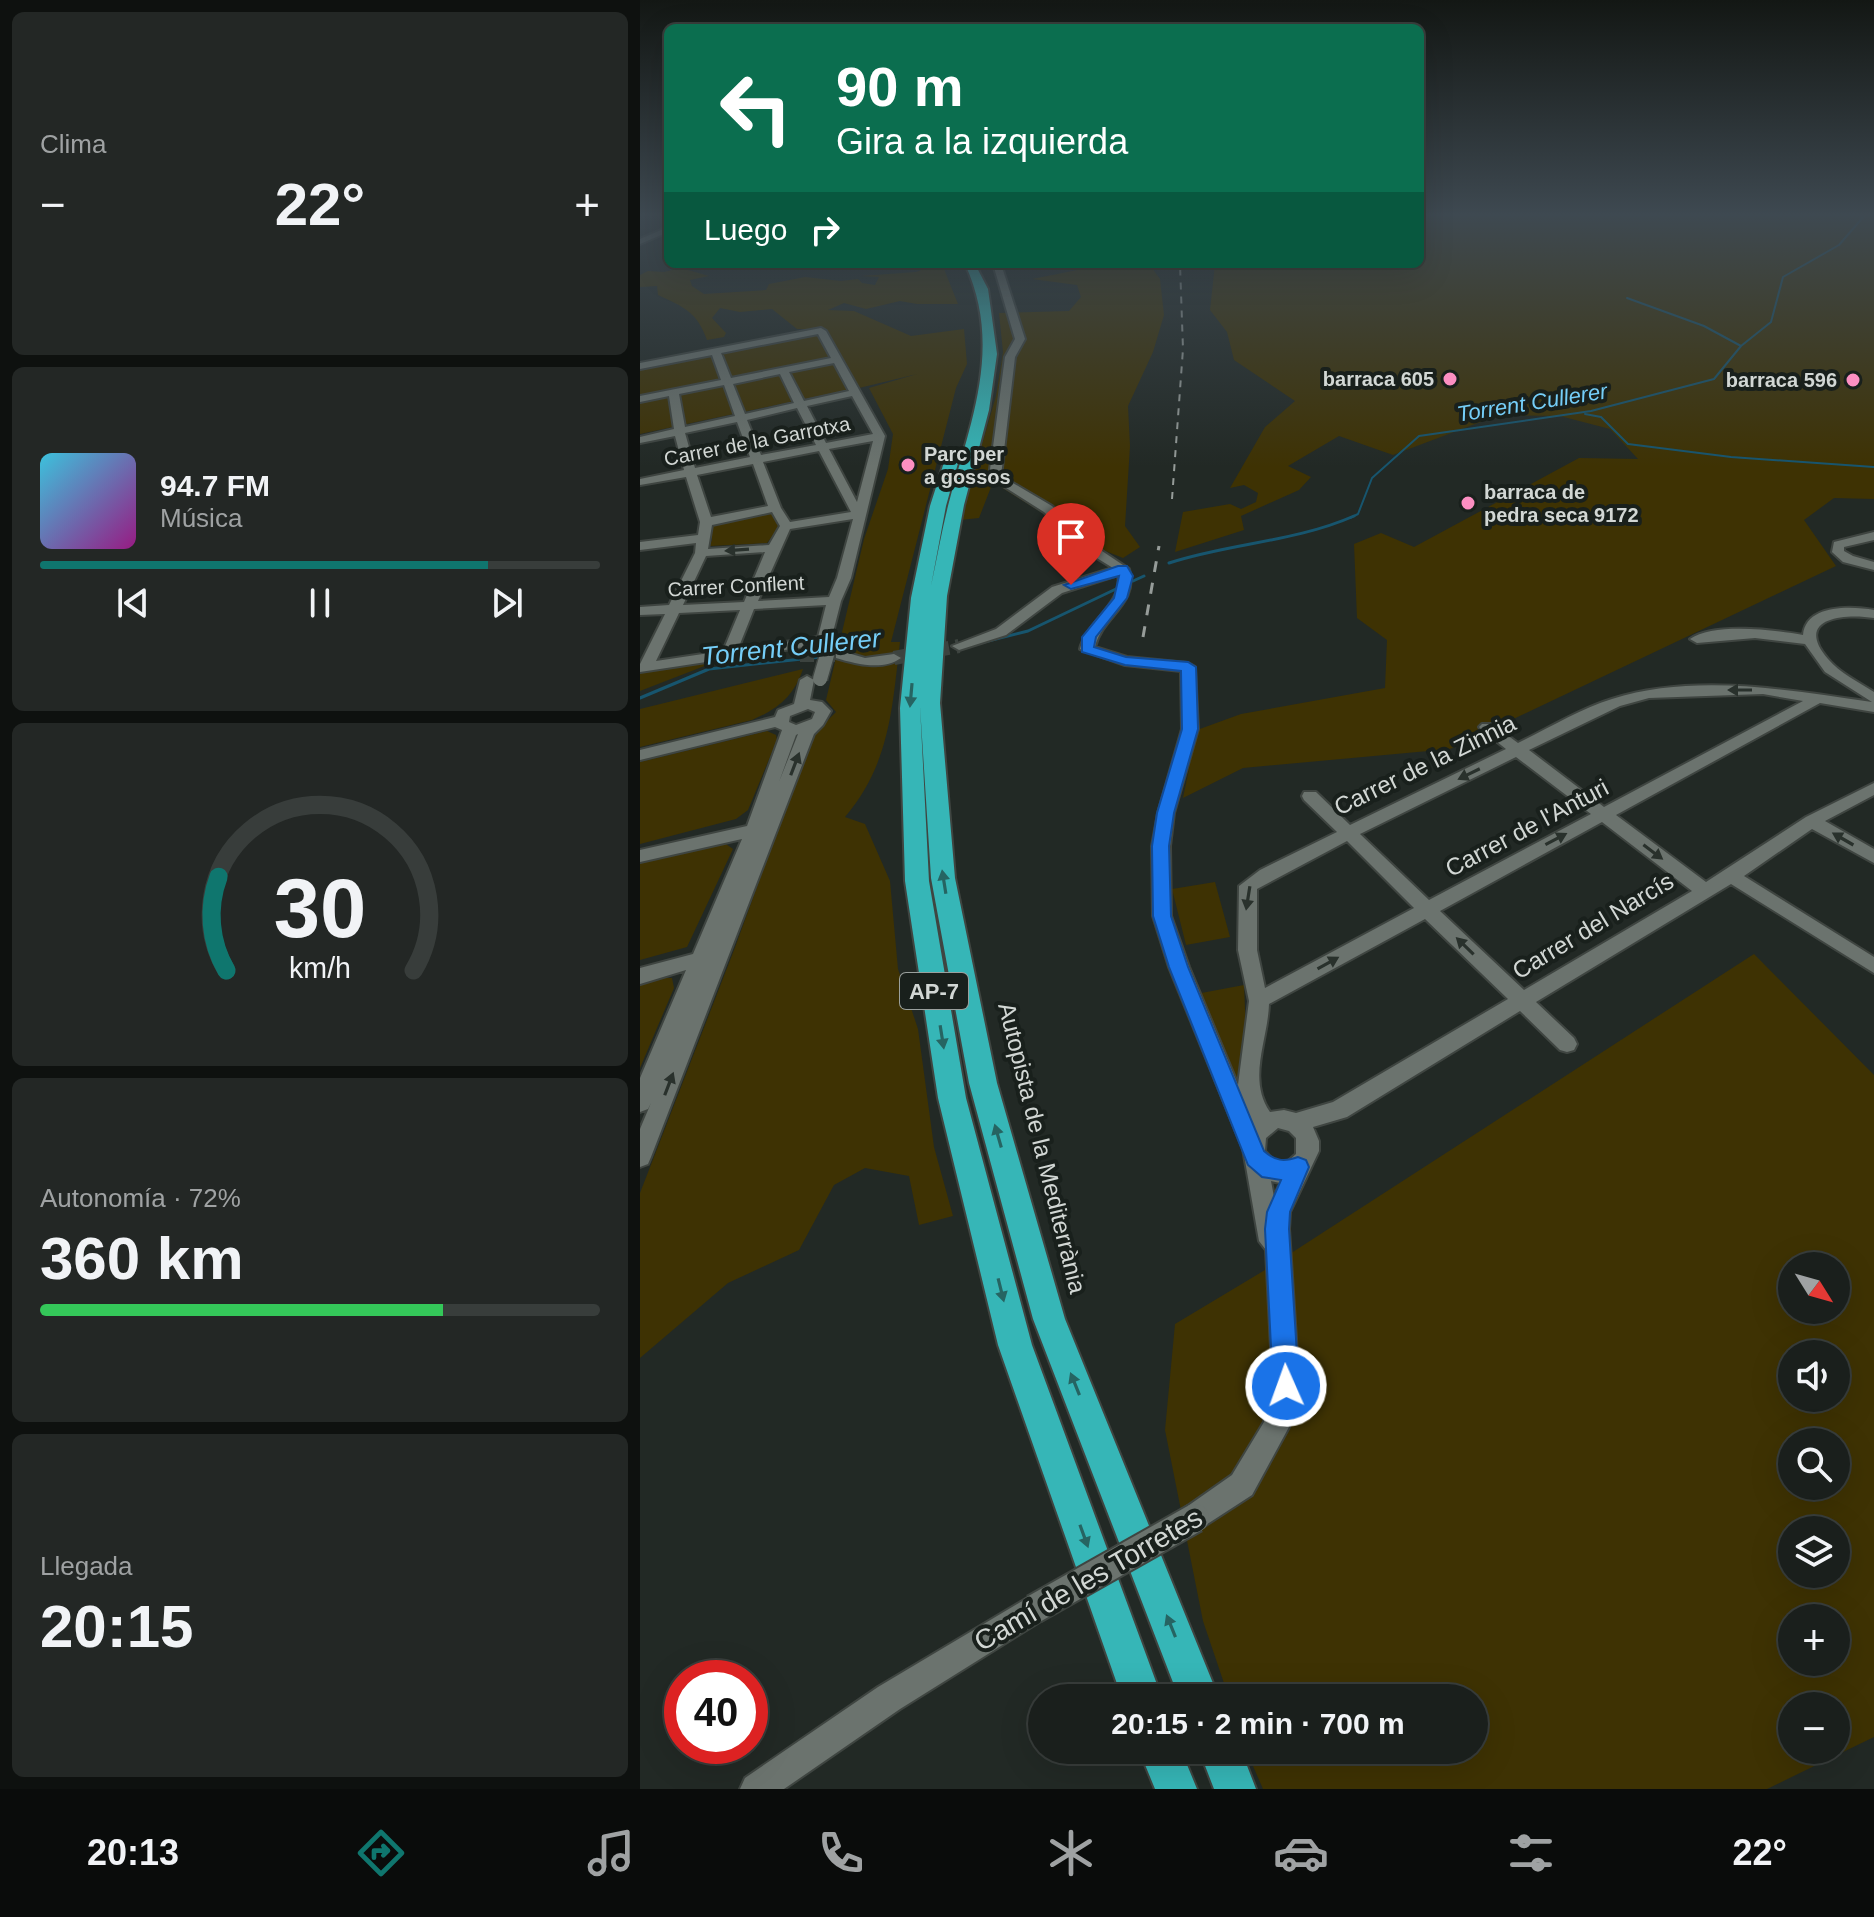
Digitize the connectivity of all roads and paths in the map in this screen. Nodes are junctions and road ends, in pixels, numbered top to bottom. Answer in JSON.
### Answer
{"nodes":[{"id":1,"x":972,"y":299,"type":"edge"},
{"id":2,"x":983,"y":299,"type":"edge"},
{"id":3,"x":1008,"y":299,"type":"edge"},
{"id":4,"x":716,"y":352,"type":"junction"},
{"id":5,"x":836,"y":360,"type":"junction"},
{"id":6,"x":640,"y":366,"type":"edge"},
{"id":7,"x":783,"y":371,"type":"junction"},
{"id":8,"x":727,"y":383,"type":"junction"},
{"id":9,"x":857,"y":392,"type":"junction"},
{"id":10,"x":674,"y":393,"type":"junction"},
{"id":11,"x":640,"y":399,"type":"edge"},
{"id":12,"x":799,"y":405,"type":"junction"},
{"id":13,"x":740,"y":418,"type":"junction"},
{"id":14,"x":681,"y":432,"type":"junction"},
{"id":15,"x":880,"y":436,"type":"junction"},
{"id":16,"x":640,"y":440,"type":"edge"},
{"id":17,"x":824,"y":446,"type":"junction"},
{"id":18,"x":756,"y":459,"type":"junction"},
{"id":19,"x":690,"y":471,"type":"junction"},
{"id":20,"x":640,"y":482,"type":"edge"},
{"id":21,"x":775,"y":508,"type":"junction"},
{"id":22,"x":858,"y":515,"type":"junction"},
{"id":23,"x":706,"y":522,"type":"junction"},
{"id":24,"x":786,"y":526,"type":"junction"},
{"id":25,"x":1874,"y":536,"type":"edge"},
{"id":26,"x":703,"y":538,"type":"junction"},
{"id":27,"x":640,"y":546,"type":"edge"},
{"id":28,"x":773,"y":548,"type":"junction"},
{"id":29,"x":701,"y":553,"type":"junction"},
{"id":30,"x":1874,"y":566,"type":"edge"},
{"id":31,"x":1123,"y":569,"type":"junction"},
{"id":32,"x":834,"y":601,"type":"junction"},
{"id":33,"x":751,"y":605,"type":"junction"},
{"id":34,"x":672,"y":609,"type":"junction"},
{"id":35,"x":640,"y":611,"type":"edge"},
{"id":36,"x":1874,"y":614,"type":"edge"},
{"id":37,"x":1697,"y":639,"type":"dead end"},
{"id":38,"x":1812,"y":641,"type":"junction"},
{"id":39,"x":821,"y":643,"type":"junction"},
{"id":40,"x":959,"y":646,"type":"tunnel mouth"},
{"id":41,"x":747,"y":653,"type":"junction"},
{"id":42,"x":800,"y":655,"type":"tunnel mouth"},
{"id":43,"x":841,"y":655,"type":"tunnel mouth"},
{"id":44,"x":728,"y":656,"type":"junction"},
{"id":45,"x":894,"y":658,"type":"tunnel mouth"},
{"id":46,"x":643,"y":667,"type":"edge"},
{"id":47,"x":1874,"y":698,"type":"edge"},
{"id":48,"x":1803,"y":700,"type":"junction"},
{"id":49,"x":1874,"y":707,"type":"edge"},
{"id":50,"x":810,"y":712,"type":"junction"},
{"id":51,"x":785,"y":725,"type":"junction"},
{"id":52,"x":1487,"y":727,"type":"dead end"},
{"id":53,"x":1519,"y":749,"type":"junction"},
{"id":54,"x":640,"y":755,"type":"edge"},
{"id":55,"x":1874,"y":788,"type":"edge"},
{"id":56,"x":1310,"y":796,"type":"dead end"},
{"id":57,"x":1603,"y":815,"type":"junction"},
{"id":58,"x":1812,"y":821,"type":"junction"},
{"id":59,"x":754,"y":830,"type":"junction"},
{"id":60,"x":1347,"y":833,"type":"junction"},
{"id":61,"x":640,"y":856,"type":"edge"},
{"id":62,"x":1874,"y":857,"type":"edge"},
{"id":63,"x":1731,"y":876,"type":"junction"},
{"id":64,"x":1704,"y":890,"type":"junction"},
{"id":65,"x":1427,"y":909,"type":"junction"},
{"id":66,"x":700,"y":959,"type":"junction"},
{"id":67,"x":1874,"y":966,"type":"edge"},
{"id":68,"x":640,"y":976,"type":"edge"},
{"id":69,"x":1259,"y":1000,"type":"junction"},
{"id":70,"x":1522,"y":1000,"type":"junction"},
{"id":71,"x":1567,"y":1044,"type":"dead end"},
{"id":72,"x":640,"y":1103,"type":"edge"},
{"id":73,"x":1339,"y":1110,"type":"junction"},
{"id":74,"x":1294,"y":1123,"type":"junction"},
{"id":75,"x":1266,"y":1124,"type":"junction"},
{"id":76,"x":1310,"y":1144,"type":"junction"},
{"id":77,"x":1254,"y":1151,"type":"junction"},
{"id":78,"x":640,"y":1157,"type":"edge"},
{"id":79,"x":1298,"y":1167,"type":"junction"},
{"id":80,"x":1280,"y":1283,"type":"junction"},
{"id":81,"x":1137,"y":1684,"type":"edge"},
{"id":82,"x":1193,"y":1684,"type":"edge"},
{"id":83,"x":1166,"y":1764,"type":"edge"},
{"id":84,"x":1225,"y":1764,"type":"edge"},
{"id":85,"x":756,"y":1789,"type":"edge"},
{"id":86,"x":1176,"y":1789,"type":"edge"},
{"id":87,"x":1235,"y":1789,"type":"edge"}],
"edges":[{"from":1,"to":81,"type":"highway","number":"AP-7","one_way":true},
{"from":82,"to":2,"type":"highway","name":"Autopista de la Mediterrània","number":"AP-7","one_way":true},
{"from":3,"to":31,"type":"street"},
{"from":4,"to":5,"type":"street"},
{"from":4,"to":6,"type":"street"},
{"from":4,"to":8,"type":"street"},
{"from":5,"to":7,"type":"street"},
{"from":5,"to":9,"type":"street"},
{"from":7,"to":8,"type":"street"},
{"from":7,"to":12,"type":"street"},
{"from":8,"to":10,"type":"street"},
{"from":8,"to":13,"type":"street"},
{"from":9,"to":12,"type":"street"},
{"from":9,"to":15,"type":"street"},
{"from":10,"to":11,"type":"street"},
{"from":10,"to":14,"type":"street"},
{"from":12,"to":13,"type":"street"},
{"from":12,"to":17,"type":"street"},
{"from":13,"to":14,"type":"street"},
{"from":13,"to":18,"type":"street"},
{"from":14,"to":16,"type":"street"},
{"from":14,"to":19,"type":"street"},
{"from":15,"to":17,"type":"street","name":"Carrer de la Garrotxa"},
{"from":15,"to":22,"type":"street"},
{"from":17,"to":18,"type":"street","name":"Carrer de la Garrotxa"},
{"from":17,"to":22,"type":"street"},
{"from":18,"to":19,"type":"street","name":"Carrer de la Garrotxa"},
{"from":18,"to":21,"type":"street"},
{"from":19,"to":20,"type":"street","name":"Carrer de la Garrotxa"},
{"from":19,"to":23,"type":"street"},
{"from":21,"to":23,"type":"street"},
{"from":21,"to":24,"type":"street"},
{"from":22,"to":24,"type":"street"},
{"from":22,"to":32,"type":"street"},
{"from":23,"to":26,"type":"street"},
{"from":24,"to":28,"type":"street"},
{"from":25,"to":30,"type":"street"},
{"from":26,"to":27,"type":"street"},
{"from":26,"to":29,"type":"street"},
{"from":28,"to":29,"type":"street","one_way":true},
{"from":28,"to":33,"type":"street"},
{"from":29,"to":34,"type":"street"},
{"from":31,"to":40,"type":"street"},
{"from":31,"to":77,"type":"street","name":"Camí de les Torretes"},
{"from":32,"to":33,"type":"street","name":"Carrer Conflent"},
{"from":32,"to":39,"type":"street"},
{"from":33,"to":34,"type":"street","name":"Carrer Conflent"},
{"from":33,"to":44,"type":"street"},
{"from":34,"to":35,"type":"street","name":"Carrer Conflent"},
{"from":34,"to":46,"type":"street"},
{"from":36,"to":38,"type":"street"},
{"from":37,"to":38,"type":"street"},
{"from":38,"to":47,"type":"street"},
{"from":39,"to":41,"type":"street"},
{"from":39,"to":50,"type":"street"},
{"from":41,"to":42,"type":"street"},
{"from":41,"to":44,"type":"street"},
{"from":43,"to":45,"type":"street"},
{"from":44,"to":46,"type":"street"},
{"from":48,"to":49,"type":"street","name":"Carrer de la Zinnia"},
{"from":48,"to":53,"type":"street","name":"Carrer de la Zinnia","one_way":true},
{"from":48,"to":57,"type":"street","name":"Carrer de l'Anturi"},
{"from":50,"to":51,"type":"street"},
{"from":50,"to":51,"type":"street"},
{"from":78,"to":50,"type":"street","one_way":true},
{"from":51,"to":54,"type":"street"},
{"from":51,"to":59,"type":"street"},
{"from":52,"to":53,"type":"street"},
{"from":53,"to":57,"type":"street"},
{"from":53,"to":60,"type":"street","name":"Carrer de la Zinnia","one_way":true},
{"from":55,"to":58,"type":"street","name":"Carrer del Narcís"},
{"from":56,"to":60,"type":"street"},
{"from":57,"to":64,"type":"street","one_way":true},
{"from":65,"to":57,"type":"street","name":"Carrer de l'Anturi","one_way":true},
{"from":62,"to":58,"type":"street","one_way":true},
{"from":58,"to":63,"type":"street","name":"Carrer del Narcís"},
{"from":59,"to":61,"type":"street"},
{"from":59,"to":66,"type":"street"},
{"from":60,"to":65,"type":"street"},
{"from":60,"to":69,"type":"street","name":"Carrer de la Zinnia","one_way":true},
{"from":63,"to":64,"type":"street","name":"Carrer del Narcís"},
{"from":63,"to":67,"type":"street"},
{"from":64,"to":70,"type":"street","name":"Carrer del Narcís"},
{"from":69,"to":65,"type":"street","name":"Carrer de l'Anturi","one_way":true},
{"from":70,"to":65,"type":"street","one_way":true},
{"from":66,"to":68,"type":"street"},
{"from":66,"to":72,"type":"street"},
{"from":69,"to":75,"type":"street","name":"Carrer de la Zinnia"},
{"from":70,"to":71,"type":"street"},
{"from":70,"to":73,"type":"street","name":"Carrer del Narcís"},
{"from":73,"to":74,"type":"street","name":"Carrer del Narcís"},
{"from":73,"to":76,"type":"street","name":"Carrer del Narcís"},
{"from":74,"to":75,"type":"street"},
{"from":74,"to":76,"type":"street"},
{"from":75,"to":77,"type":"street"},
{"from":76,"to":79,"type":"street"},
{"from":77,"to":79,"type":"street"},
{"from":77,"to":80,"type":"street","name":"Camí de les Torretes"},
{"from":79,"to":80,"type":"street","name":"Camí de les Torretes"},
{"from":80,"to":85,"type":"street","name":"Camí de les Torretes","bridge":true},
{"from":83,"to":86,"type":"highway"},
{"from":84,"to":87,"type":"highway"}]}
